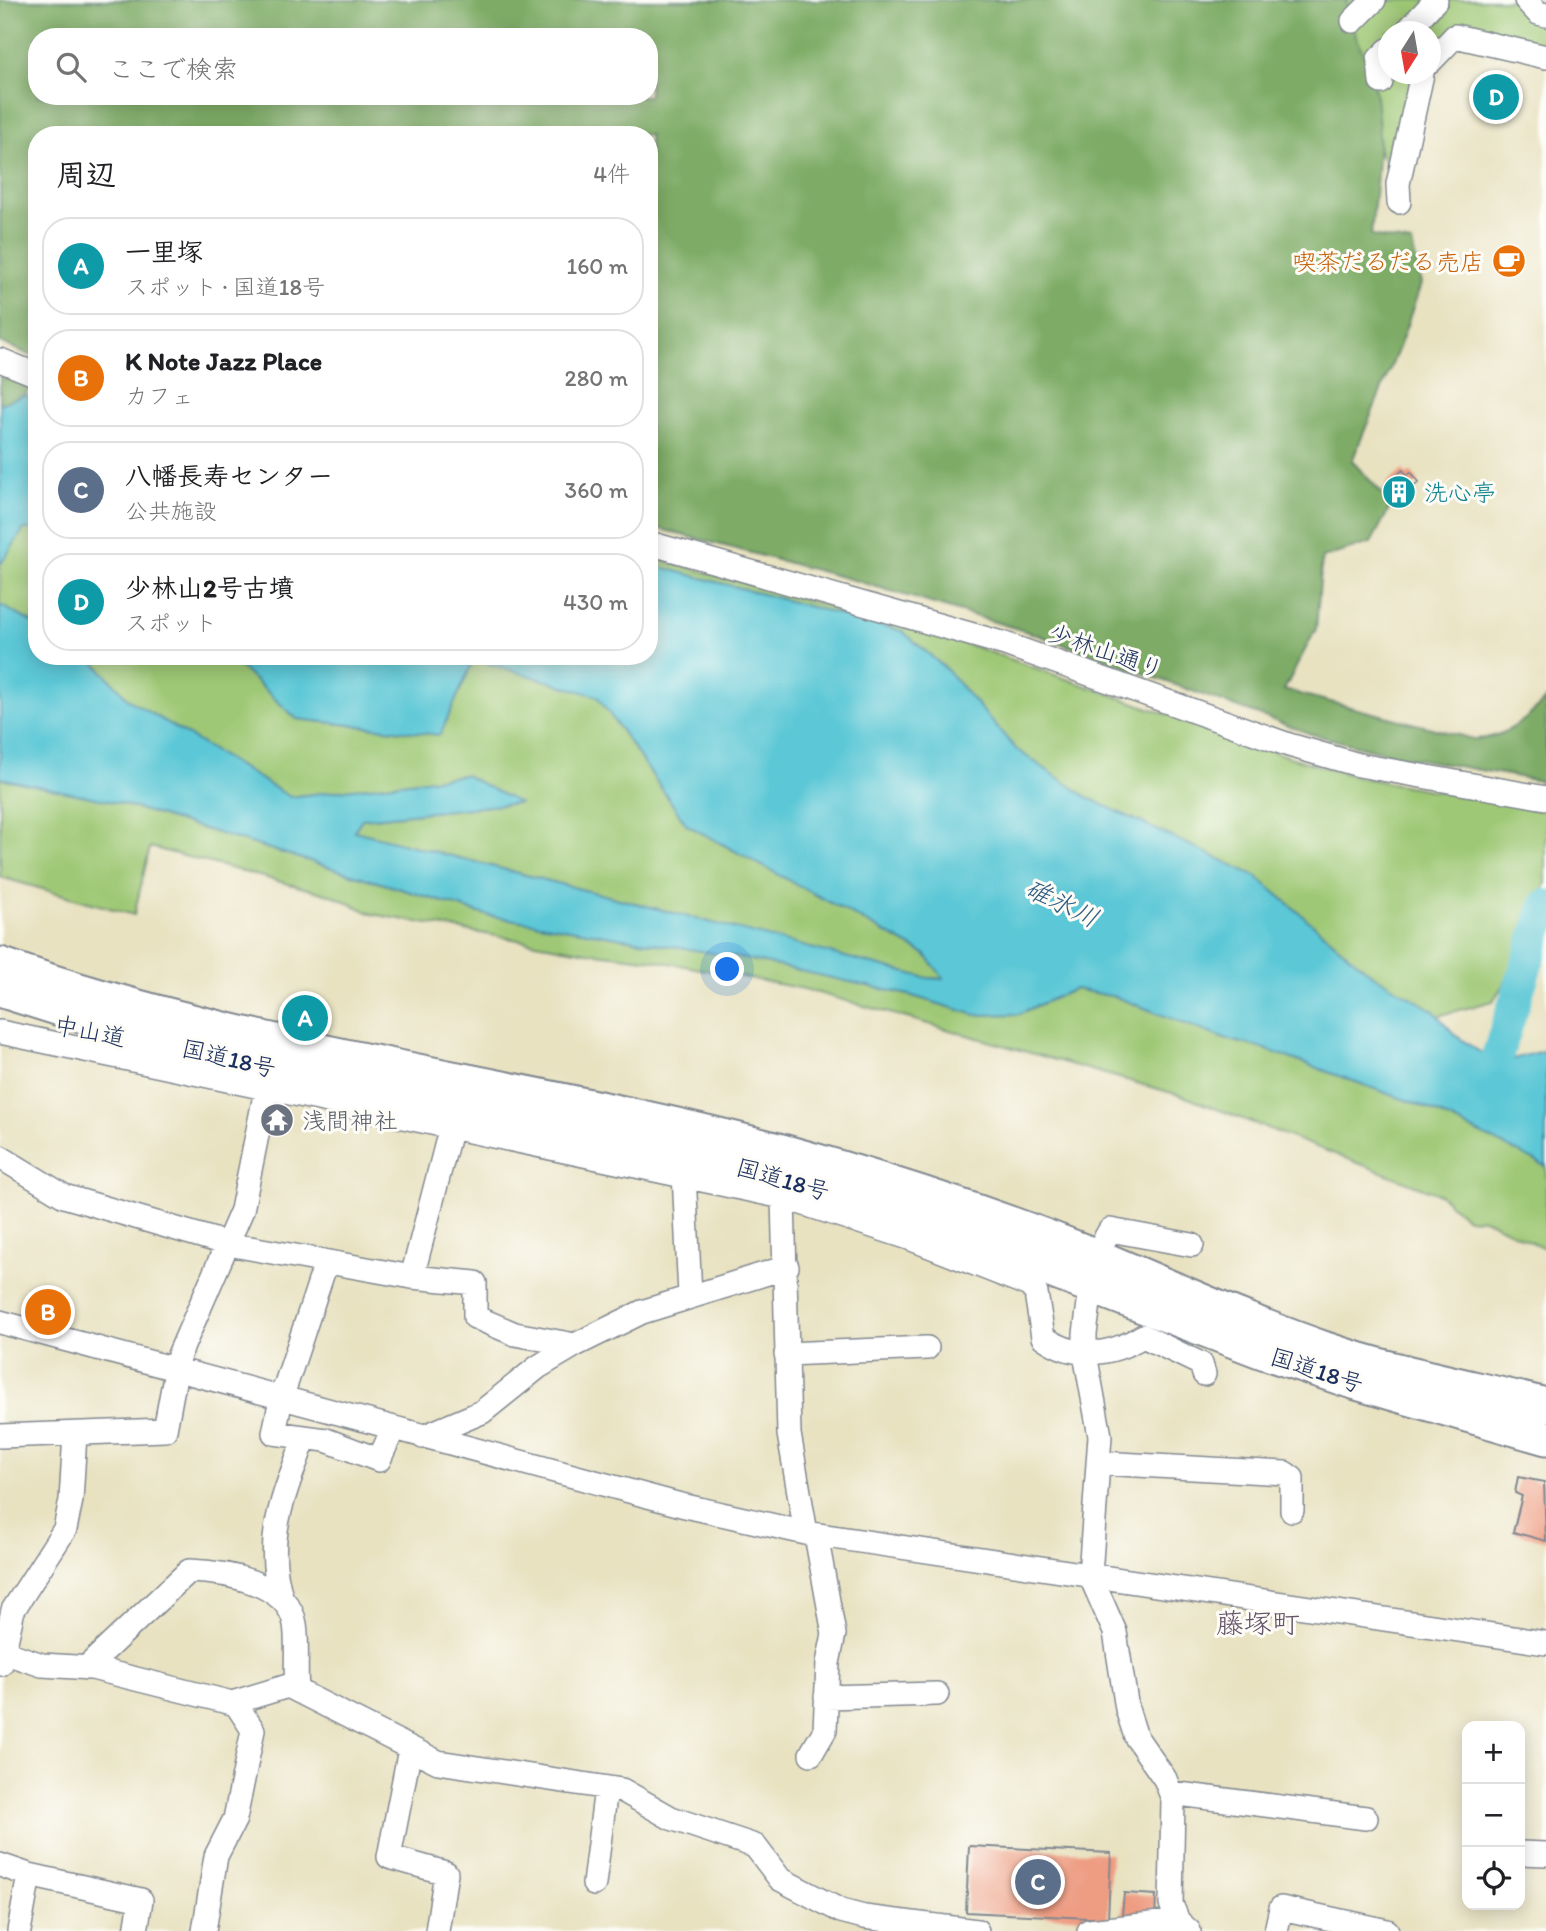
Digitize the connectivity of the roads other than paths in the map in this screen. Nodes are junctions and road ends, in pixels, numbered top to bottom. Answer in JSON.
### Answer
{"nodes":[{"id":1,"x":1374,"y":0,"type":"edge"},
{"id":2,"x":1436,"y":0,"type":"edge"},
{"id":3,"x":1526,"y":0,"type":"edge"},
{"id":4,"x":1546,"y":15,"type":"edge"},
{"id":5,"x":1353,"y":21,"type":"dead end"},
{"id":6,"x":1416,"y":21,"type":"edge"},
{"id":7,"x":1441,"y":51,"type":"edge"},
{"id":8,"x":1546,"y":57,"type":"edge"},
{"id":9,"x":1420,"y":84,"type":"edge"},
{"id":10,"x":1399,"y":202,"type":"dead end"},
{"id":11,"x":0,"y":360,"type":"edge"},
{"id":12,"x":28,"y":371,"type":"edge"},
{"id":13,"x":658,"y":546,"type":"edge"},
{"id":14,"x":1546,"y":798,"type":"edge"},
{"id":15,"x":0,"y":964,"type":"edge"},
{"id":16,"x":0,"y":990,"type":"edge"},
{"id":17,"x":0,"y":1013,"type":"edge"},
{"id":18,"x":0,"y":1032,"type":"edge"},
{"id":19,"x":180,"y":1047,"type":"junction"},
{"id":20,"x":266,"y":1090,"type":"junction"},
{"id":21,"x":451,"y":1127,"type":"junction"},
{"id":22,"x":0,"y":1157,"type":"edge"},
{"id":23,"x":684,"y":1174,"type":"junction"},
{"id":24,"x":783,"y":1197,"type":"junction"},
{"id":25,"x":228,"y":1244,"type":"junction"},
{"id":26,"x":1192,"y":1245,"type":"dead end"},
{"id":27,"x":326,"y":1263,"type":"junction"},
{"id":28,"x":787,"y":1267,"type":"junction"},
{"id":29,"x":1092,"y":1272,"type":"junction"},
{"id":30,"x":412,"y":1278,"type":"junction"},
{"id":31,"x":690,"y":1295,"type":"junction"},
{"id":32,"x":0,"y":1322,"type":"edge"},
{"id":33,"x":575,"y":1345,"type":"junction"},
{"id":34,"x":927,"y":1348,"type":"dead end"},
{"id":35,"x":786,"y":1354,"type":"junction"},
{"id":36,"x":1085,"y":1354,"type":"junction"},
{"id":37,"x":176,"y":1372,"type":"junction"},
{"id":38,"x":1204,"y":1374,"type":"dead end"},
{"id":39,"x":281,"y":1399,"type":"junction"},
{"id":40,"x":1546,"y":1405,"type":"edge"},
{"id":41,"x":393,"y":1429,"type":"junction"},
{"id":42,"x":75,"y":1434,"type":"junction"},
{"id":43,"x":0,"y":1436,"type":"edge"},
{"id":44,"x":304,"y":1437,"type":"junction"},
{"id":45,"x":422,"y":1437,"type":"junction"},
{"id":46,"x":1546,"y":1438,"type":"edge"},
{"id":47,"x":1100,"y":1463,"type":"junction"},
{"id":48,"x":1292,"y":1510,"type":"dead end"},
{"id":49,"x":811,"y":1534,"type":"junction"},
{"id":50,"x":1090,"y":1575,"type":"junction"},
{"id":51,"x":282,"y":1599,"type":"junction"},
{"id":52,"x":7,"y":1602,"type":"edge"},
{"id":53,"x":1546,"y":1643,"type":"edge"},
{"id":54,"x":2,"y":1656,"type":"edge"},
{"id":55,"x":86,"y":1668,"type":"junction"},
{"id":56,"x":297,"y":1690,"type":"junction"},
{"id":57,"x":937,"y":1694,"type":"dead end"},
{"id":58,"x":826,"y":1697,"type":"junction"},
{"id":59,"x":232,"y":1703,"type":"junction"},
{"id":60,"x":410,"y":1749,"type":"junction"},
{"id":61,"x":811,"y":1754,"type":"dead end"},
{"id":62,"x":606,"y":1788,"type":"junction"},
{"id":63,"x":1171,"y":1793,"type":"junction"},
{"id":64,"x":1366,"y":1818,"type":"dead end"},
{"id":65,"x":1525,"y":1853,"type":"edge"},
{"id":66,"x":1546,"y":1854,"type":"edge"},
{"id":67,"x":0,"y":1865,"type":"edge"},
{"id":68,"x":29,"y":1875,"type":"junction"},
{"id":69,"x":594,"y":1884,"type":"dead end"},
{"id":70,"x":1184,"y":1926,"type":"edge"},
{"id":71,"x":19,"y":1931,"type":"edge"},
{"id":72,"x":136,"y":1931,"type":"edge"},
{"id":73,"x":204,"y":1931,"type":"edge"},
{"id":74,"x":437,"y":1931,"type":"edge"},
{"id":75,"x":977,"y":1931,"type":"edge"},
{"id":76,"x":1089,"y":1931,"type":"edge"},
{"id":77,"x":1276,"y":1931,"type":"edge"},
{"id":78,"x":1387,"y":1931,"type":"edge"}],
"edges":[{"from":1,"to":5,"type":"street"},
{"from":2,"to":6,"type":"street"},
{"from":3,"to":4,"type":"street"},
{"from":7,"to":8,"type":"street"},
{"from":9,"to":10,"type":"street"},
{"from":11,"to":12,"type":"street"},
{"from":13,"to":14,"type":"street","name":"少林山通り"},
{"from":15,"to":29,"type":"highway","name":"国道18号"},
{"from":16,"to":19,"type":"highway","name":"国道18号"},
{"from":17,"to":19,"type":"highway","name":"中山道"},
{"from":18,"to":20,"type":"street"},
{"from":19,"to":29,"type":"highway","name":"国道18号"},
{"from":20,"to":21,"type":"street"},
{"from":20,"to":25,"type":"street"},
{"from":21,"to":23,"type":"street"},
{"from":21,"to":30,"type":"street"},
{"from":22,"to":25,"type":"street"},
{"from":23,"to":24,"type":"street"},
{"from":23,"to":31,"type":"street"},
{"from":24,"to":28,"type":"street"},
{"from":24,"to":36,"type":"street"},
{"from":25,"to":27,"type":"street"},
{"from":25,"to":37,"type":"street"},
{"from":26,"to":29,"type":"street"},
{"from":27,"to":30,"type":"street"},
{"from":27,"to":39,"type":"street"},
{"from":28,"to":31,"type":"street"},
{"from":28,"to":35,"type":"street"},
{"from":29,"to":36,"type":"street"},
{"from":29,"to":40,"type":"highway","name":"国道18号"},
{"from":29,"to":46,"type":"highway","name":"国道18号"},
{"from":30,"to":33,"type":"street"},
{"from":31,"to":33,"type":"street"},
{"from":32,"to":37,"type":"street"},
{"from":33,"to":45,"type":"street"},
{"from":34,"to":35,"type":"street"},
{"from":35,"to":49,"type":"street"},
{"from":36,"to":38,"type":"street"},
{"from":36,"to":47,"type":"street"},
{"from":37,"to":39,"type":"street"},
{"from":37,"to":42,"type":"street"},
{"from":39,"to":41,"type":"street"},
{"from":39,"to":44,"type":"street"},
{"from":41,"to":44,"type":"street"},
{"from":41,"to":45,"type":"street"},
{"from":42,"to":43,"type":"street"},
{"from":42,"to":52,"type":"street"},
{"from":44,"to":51,"type":"street"},
{"from":45,"to":49,"type":"street"},
{"from":47,"to":48,"type":"street"},
{"from":47,"to":50,"type":"street"},
{"from":49,"to":50,"type":"street"},
{"from":49,"to":58,"type":"street"},
{"from":50,"to":53,"type":"street"},
{"from":50,"to":63,"type":"street"},
{"from":51,"to":55,"type":"street"},
{"from":51,"to":56,"type":"street"},
{"from":52,"to":54,"type":"street"},
{"from":54,"to":55,"type":"street"},
{"from":55,"to":59,"type":"street"},
{"from":56,"to":59,"type":"street"},
{"from":56,"to":60,"type":"street"},
{"from":57,"to":58,"type":"street"},
{"from":58,"to":61,"type":"street"},
{"from":59,"to":73,"type":"street"},
{"from":60,"to":62,"type":"street"},
{"from":60,"to":74,"type":"street"},
{"from":62,"to":69,"type":"street"},
{"from":62,"to":75,"type":"street"},
{"from":63,"to":64,"type":"street"},
{"from":63,"to":70,"type":"street"},
{"from":65,"to":66,"type":"street"},
{"from":67,"to":68,"type":"street"},
{"from":68,"to":71,"type":"street"},
{"from":68,"to":72,"type":"street"},
{"from":70,"to":76,"type":"street"},
{"from":77,"to":78,"type":"street"}]}
